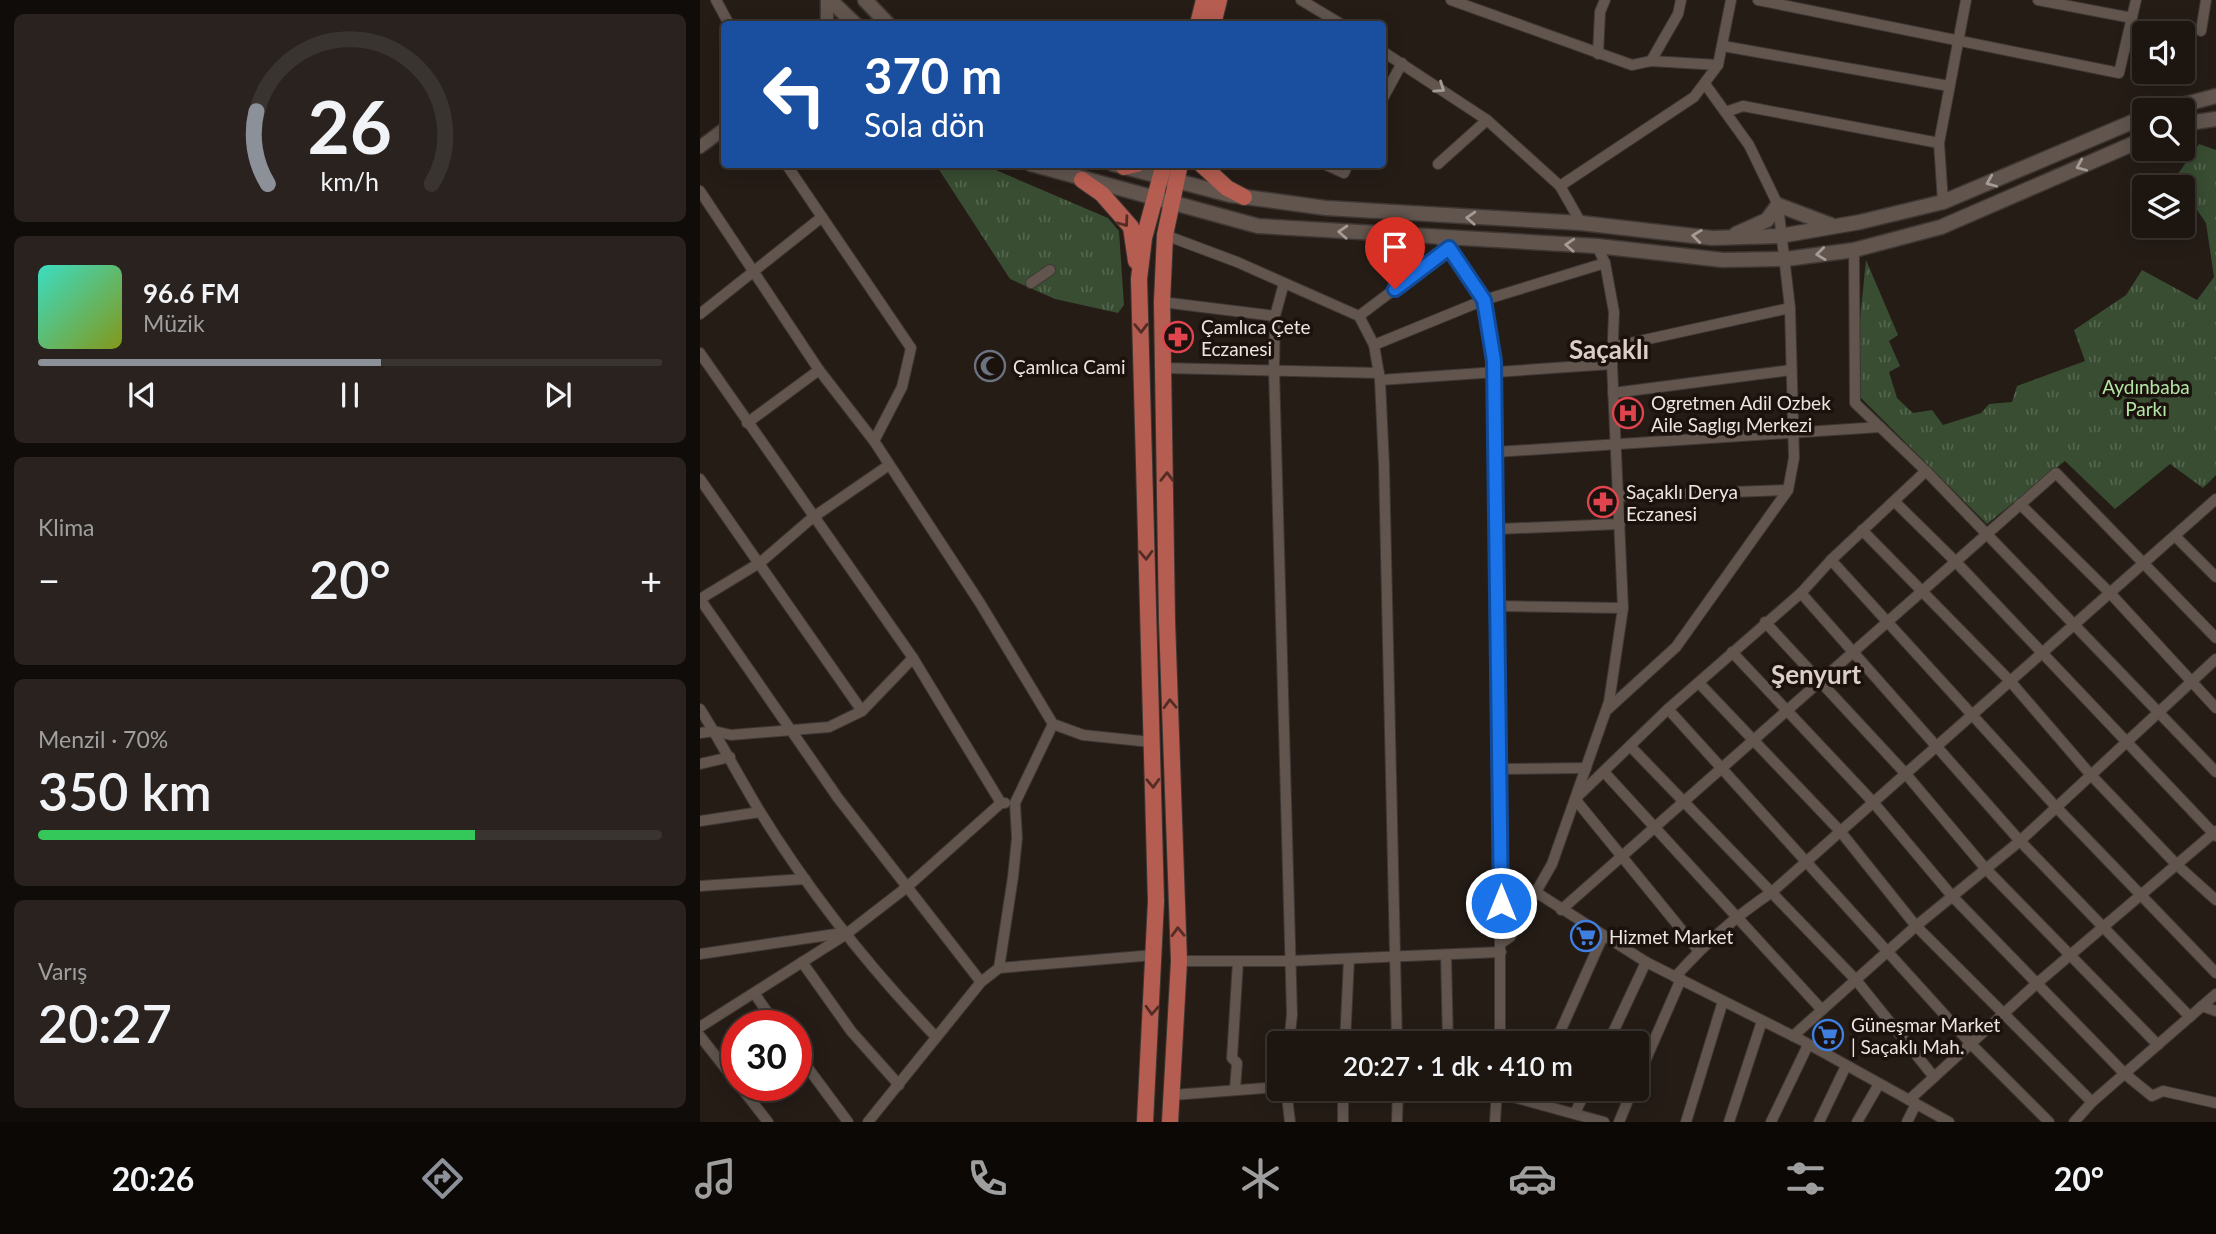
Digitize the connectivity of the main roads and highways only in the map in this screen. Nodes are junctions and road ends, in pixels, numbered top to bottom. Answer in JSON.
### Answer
{"nodes":[{"id":1,"x":828,"y":0,"type":"edge"},
{"id":2,"x":864,"y":0,"type":"edge"},
{"id":3,"x":1204,"y":0,"type":"edge"},
{"id":4,"x":1219,"y":0,"type":"edge"},
{"id":5,"x":852,"y":21,"type":"edge"},
{"id":6,"x":885,"y":21,"type":"edge"},
{"id":7,"x":1199,"y":21,"type":"edge"},
{"id":8,"x":1214,"y":21,"type":"edge"},
{"id":9,"x":2216,"y":96,"type":"edge"},
{"id":10,"x":2195,"y":102,"type":"edge"},
{"id":11,"x":2216,"y":119,"type":"edge"},
{"id":12,"x":2132,"y":122,"type":"edge"},
{"id":13,"x":2195,"y":122,"type":"edge"},
{"id":14,"x":2132,"y":144,"type":"edge"},
{"id":15,"x":1044,"y":168,"type":"edge"},
{"id":16,"x":1148,"y":168,"type":"edge"},
{"id":17,"x":1205,"y":168,"type":"edge"},
{"id":18,"x":1170,"y":171,"type":"edge"},
{"id":19,"x":1082,"y":180,"type":"junction"},
{"id":20,"x":1244,"y":197,"type":"junction"},
{"id":21,"x":1155,"y":198,"type":"junction"},
{"id":22,"x":1172,"y":201,"type":"junction"},
{"id":23,"x":1836,"y":226,"type":"junction"},
{"id":24,"x":1728,"y":237,"type":"junction"},
{"id":25,"x":1139,"y":279,"type":"junction"},
{"id":26,"x":1145,"y":1122,"type":"edge"},
{"id":27,"x":1170,"y":1122,"type":"edge"}],
"edges":[{"from":1,"to":5,"type":"main road"},
{"from":2,"to":6,"type":"main road"},
{"from":3,"to":7,"type":"main road"},
{"from":4,"to":8,"type":"main road"},
{"from":9,"to":10,"type":"main road"},
{"from":11,"to":13,"type":"main road"},
{"from":12,"to":23,"type":"main road","one_way":true},
{"from":14,"to":22,"type":"main road","one_way":true},
{"from":15,"to":19,"type":"main road"},
{"from":16,"to":18,"type":"main road"},
{"from":17,"to":20,"type":"main road"},
{"from":18,"to":20,"type":"main road"},
{"from":18,"to":21,"type":"main road"},
{"from":18,"to":22,"type":"main road"},
{"from":19,"to":21,"type":"main road"},
{"from":19,"to":25,"type":"main road","one_way":true},
{"from":24,"to":20,"type":"main road","one_way":true},
{"from":21,"to":22,"type":"main road"},
{"from":21,"to":25,"type":"main road"},
{"from":27,"to":22,"type":"main road","one_way":true},
{"from":23,"to":24,"type":"main road"},
{"from":23,"to":24,"type":"main road"},
{"from":25,"to":26,"type":"main road","one_way":true}]}
